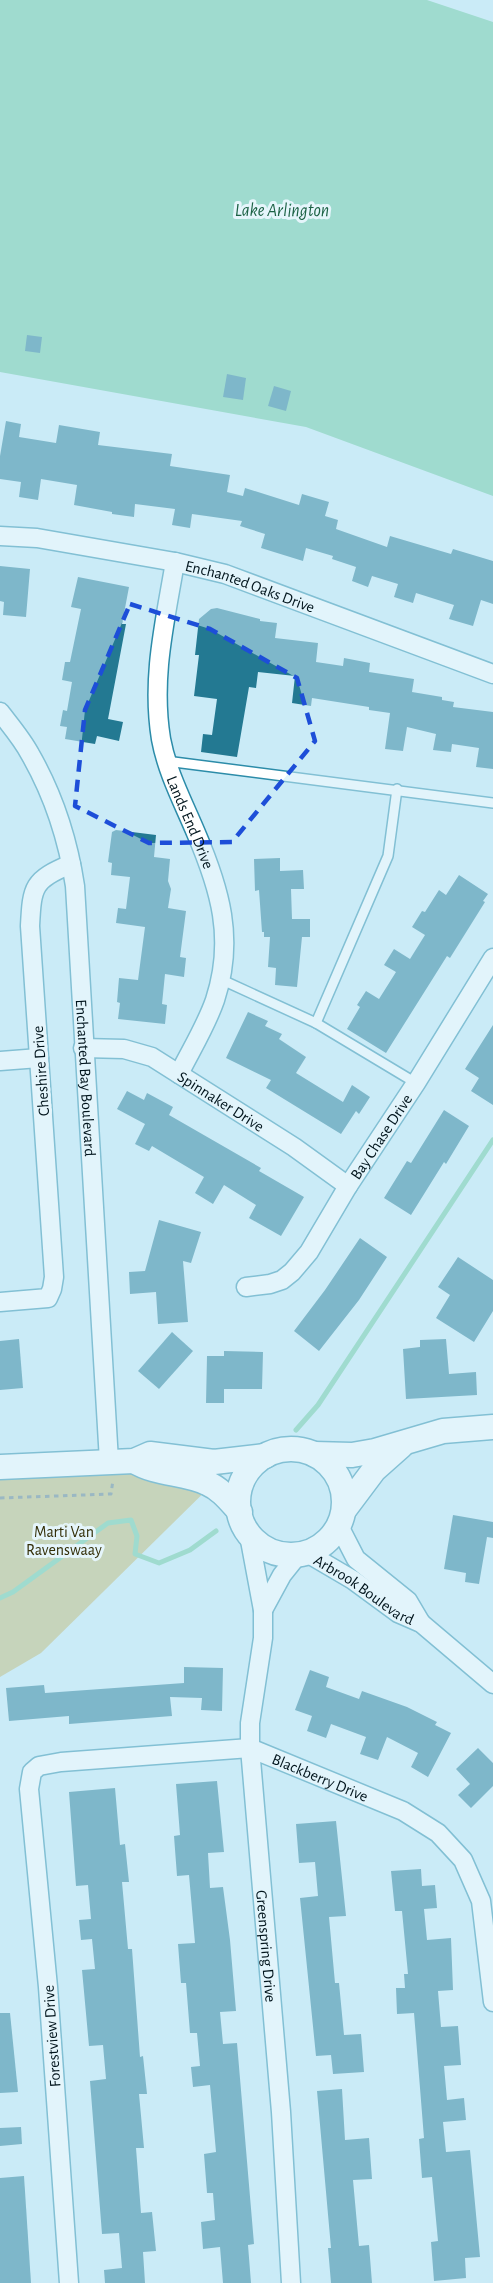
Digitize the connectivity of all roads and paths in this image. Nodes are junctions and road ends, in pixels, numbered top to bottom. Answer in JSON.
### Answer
{"nodes":[{"id":1,"x":0,"y":536,"type":"edge"},
{"id":2,"x":175,"y":562,"type":"junction"},
{"id":3,"x":493,"y":674,"type":"edge"},
{"id":4,"x":0,"y":712,"type":"edge"},
{"id":5,"x":166,"y":761,"type":"junction"},
{"id":6,"x":397,"y":789,"type":"junction"},
{"id":7,"x":493,"y":802,"type":"edge"},
{"id":8,"x":71,"y":864,"type":"junction"},
{"id":9,"x":493,"y":958,"type":"edge"},
{"id":10,"x":220,"y":979,"type":"junction"},
{"id":11,"x":316,"y":1023,"type":"junction"},
{"id":12,"x":83,"y":1048,"type":"junction"},
{"id":13,"x":39,"y":1058,"type":"junction"},
{"id":14,"x":0,"y":1061,"type":"edge"},
{"id":15,"x":179,"y":1074,"type":"junction"},
{"id":16,"x":416,"y":1083,"type":"junction"},
{"id":17,"x":348,"y":1186,"type":"junction"},
{"id":18,"x":246,"y":1287,"type":"dead end"},
{"id":19,"x":0,"y":1302,"type":"edge"},
{"id":20,"x":493,"y":1427,"type":"edge"},
{"id":21,"x":408,"y":1441,"type":"junction"},
{"id":22,"x":314,"y":1454,"type":"junction"},
{"id":23,"x":265,"y":1456,"type":"junction"},
{"id":24,"x":119,"y":1465,"type":"junction"},
{"id":25,"x":0,"y":1467,"type":"edge"},
{"id":26,"x":0,"y":1498,"type":"edge"},
{"id":27,"x":240,"y":1512,"type":"junction"},
{"id":28,"x":341,"y":1518,"type":"junction"},
{"id":29,"x":249,"y":1535,"type":"junction"},
{"id":30,"x":303,"y":1554,"type":"junction"},
{"id":31,"x":263,"y":1610,"type":"junction"},
{"id":32,"x":422,"y":1623,"type":"junction"},
{"id":33,"x":493,"y":1684,"type":"edge"},
{"id":34,"x":250,"y":1748,"type":"junction"},
{"id":35,"x":29,"y":1789,"type":"joint"},
{"id":36,"x":493,"y":2002,"type":"edge"},
{"id":37,"x":69,"y":2283,"type":"edge"},
{"id":38,"x":291,"y":2283,"type":"edge"}],
"edges":[{"from":1,"to":2,"type":"street","name":"Enchanted Oaks Drive"},
{"from":2,"to":3,"type":"street","name":"Enchanted Oaks Drive"},
{"from":2,"to":5,"type":"street","name":"Lands End Drive"},
{"from":4,"to":8,"type":"street","name":"Enchanted Bay Boulevard"},
{"from":5,"to":6,"type":"lane"},
{"from":5,"to":10,"type":"street","name":"Lands End Drive"},
{"from":6,"to":7,"type":"lane"},
{"from":6,"to":11,"type":"lane"},
{"from":8,"to":12,"type":"street","name":"Enchanted Bay Boulevard"},
{"from":8,"to":13,"type":"street","name":"Cheshire Drive"},
{"from":9,"to":16,"type":"street","name":"Bay Chase Drive"},
{"from":10,"to":11,"type":"lane"},
{"from":10,"to":15,"type":"street","name":"Lands End Drive"},
{"from":11,"to":16,"type":"lane"},
{"from":12,"to":15,"type":"street","name":"Spinnaker Drive"},
{"from":12,"to":24,"type":"street","name":"Enchanted Bay Boulevard"},
{"from":13,"to":14,"type":"street"},
{"from":13,"to":19,"type":"street","name":"Cheshire Drive"},
{"from":15,"to":17,"type":"street","name":"Spinnaker Drive"},
{"from":16,"to":17,"type":"street","name":"Bay Chase Drive"},
{"from":17,"to":18,"type":"street","name":"Bay Chase Drive"},
{"from":20,"to":21,"type":"street"},
{"from":21,"to":22,"type":"street"},
{"from":21,"to":28,"type":"street"},
{"from":22,"to":23,"type":"street"},
{"from":22,"to":28,"type":"street"},
{"from":23,"to":24,"type":"street"},
{"from":23,"to":27,"type":"street"},
{"from":24,"to":25,"type":"street"},
{"from":24,"to":26,"type":"path"},
{"from":24,"to":27,"type":"street"},
{"from":27,"to":29,"type":"street"},
{"from":28,"to":30,"type":"street"},
{"from":28,"to":32,"type":"street","name":"Arbrook Boulevard"},
{"from":29,"to":30,"type":"street"},
{"from":29,"to":31,"type":"street","name":"Greenspring Drive"},
{"from":30,"to":31,"type":"street","name":"Greenspring Drive"},
{"from":30,"to":32,"type":"street","name":"Arbrook Boulevard"},
{"from":31,"to":34,"type":"street","name":"Greenspring Drive"},
{"from":32,"to":33,"type":"street","name":"Arbrook Boulevard"},
{"from":34,"to":35,"type":"street","name":"Blackberry Drive"},
{"from":34,"to":36,"type":"street","name":"Blackberry Drive"},
{"from":34,"to":38,"type":"street","name":"Greenspring Drive"},
{"from":35,"to":37,"type":"street","name":"Forestview Drive"}]}
